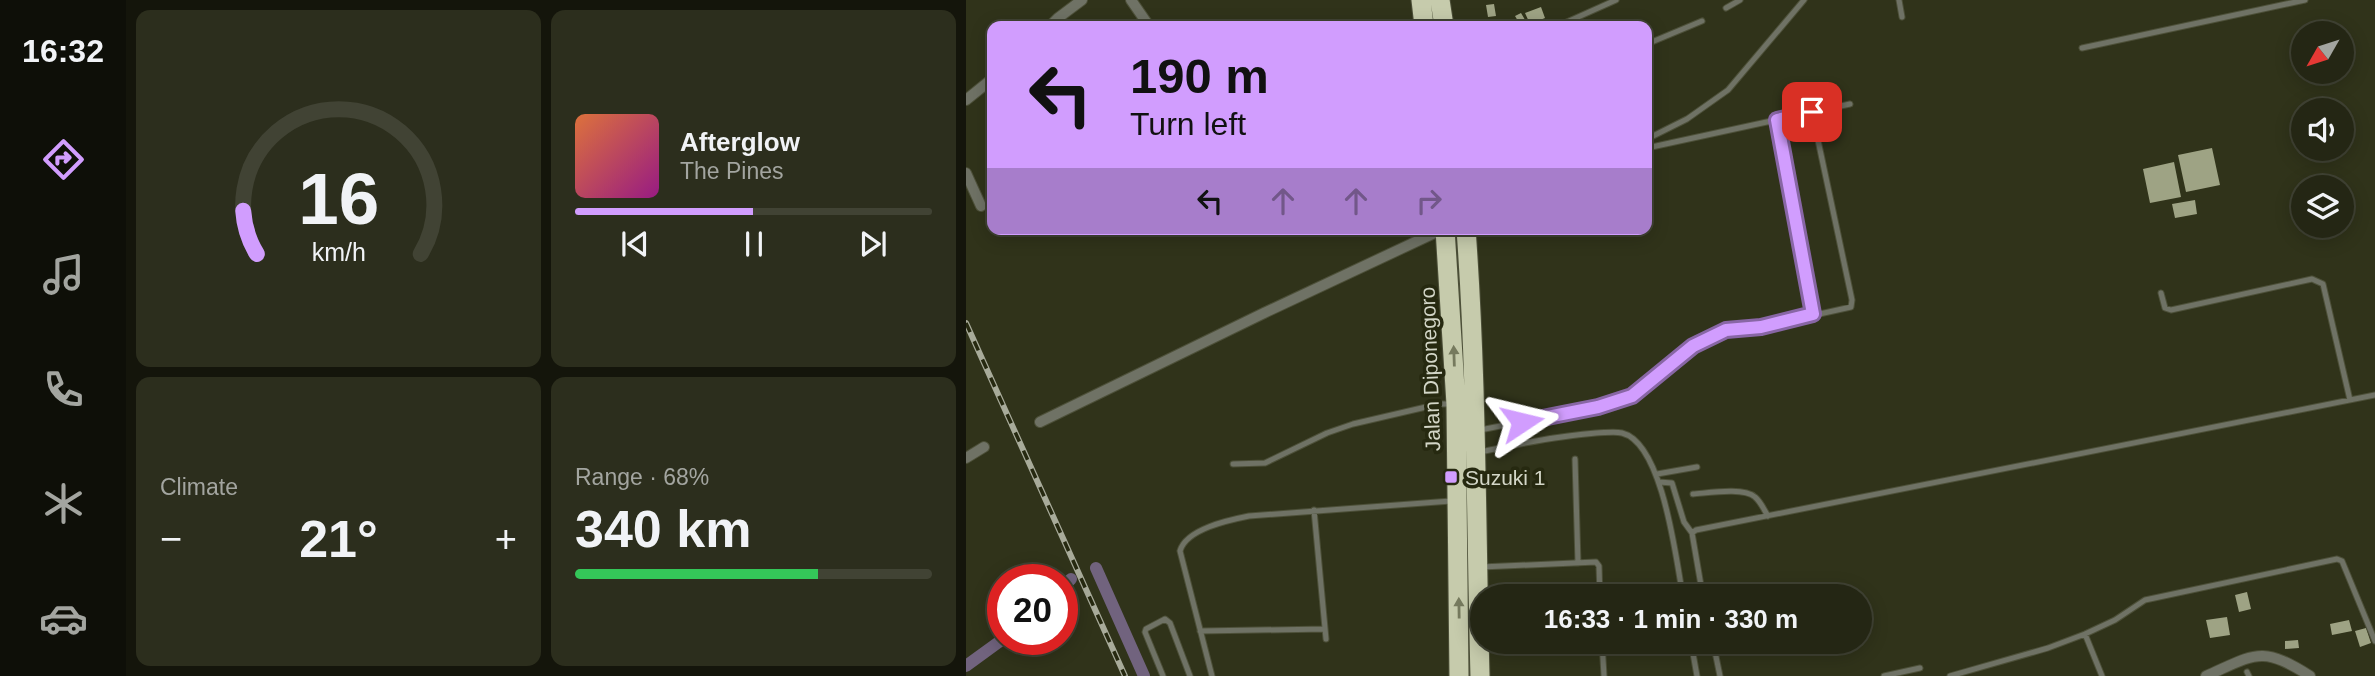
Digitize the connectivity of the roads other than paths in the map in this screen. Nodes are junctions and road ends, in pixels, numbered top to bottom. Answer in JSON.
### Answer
{"nodes":[{"id":1,"x":1082,"y":0,"type":"edge"},
{"id":2,"x":1131,"y":0,"type":"edge"},
{"id":3,"x":1421,"y":0,"type":"edge"},
{"id":4,"x":1440,"y":0,"type":"edge"},
{"id":5,"x":1616,"y":0,"type":"edge"},
{"id":6,"x":1740,"y":0,"type":"edge"},
{"id":7,"x":1804,"y":0,"type":"edge"},
{"id":8,"x":1899,"y":0,"type":"edge"},
{"id":9,"x":2305,"y":0,"type":"edge"},
{"id":10,"x":1726,"y":8,"type":"dead end"},
{"id":11,"x":1902,"y":17,"type":"dead end"},
{"id":12,"x":1055,"y":21,"type":"edge"},
{"id":13,"x":1146,"y":21,"type":"edge"},
{"id":14,"x":1423,"y":21,"type":"edge"},
{"id":15,"x":1443,"y":21,"type":"edge"},
{"id":16,"x":1569,"y":21,"type":"edge"},
{"id":17,"x":1702,"y":21,"type":"dead end"},
{"id":18,"x":1652,"y":42,"type":"edge"},
{"id":19,"x":2082,"y":48,"type":"dead end"},
{"id":20,"x":987,"y":83,"type":"edge"},
{"id":21,"x":966,"y":100,"type":"edge"},
{"id":22,"x":1850,"y":104,"type":"dead end"},
{"id":23,"x":1812,"y":112,"type":"junction"},
{"id":24,"x":1777,"y":120,"type":"junction"},
{"id":25,"x":1652,"y":136,"type":"edge"},
{"id":26,"x":1652,"y":147,"type":"edge"},
{"id":27,"x":966,"y":173,"type":"edge"},
{"id":28,"x":981,"y":206,"type":"dead end"},
{"id":29,"x":1431,"y":235,"type":"edge"},
{"id":30,"x":1444,"y":235,"type":"edge"},
{"id":31,"x":1466,"y":235,"type":"edge"},
{"id":32,"x":2161,"y":293,"type":"dead end"},
{"id":33,"x":1813,"y":314,"type":"junction"},
{"id":34,"x":2375,"y":395,"type":"edge"},
{"id":35,"x":2350,"y":400,"type":"junction"},
{"id":36,"x":1456,"y":404,"type":"junction"},
{"id":37,"x":1040,"y":422,"type":"dead end"},
{"id":38,"x":1466,"y":431,"type":"junction"},
{"id":39,"x":984,"y":447,"type":"dead end"},
{"id":40,"x":1466,"y":454,"type":"junction"},
{"id":41,"x":966,"y":458,"type":"edge"},
{"id":42,"x":1576,"y":459,"type":"dead end"},
{"id":43,"x":1233,"y":464,"type":"dead end"},
{"id":44,"x":1697,"y":467,"type":"dead end"},
{"id":45,"x":1657,"y":474,"type":"junction"},
{"id":46,"x":1659,"y":482,"type":"junction"},
{"id":47,"x":1693,"y":494,"type":"dead end"},
{"id":48,"x":1466,"y":501,"type":"junction"},
{"id":49,"x":1314,"y":510,"type":"junction"},
{"id":50,"x":1768,"y":516,"type":"junction"},
{"id":51,"x":1692,"y":533,"type":"junction"},
{"id":52,"x":1578,"y":563,"type":"junction"},
{"id":53,"x":1477,"y":567,"type":"junction"},
{"id":54,"x":1599,"y":584,"type":"edge"},
{"id":55,"x":1680,"y":584,"type":"edge"},
{"id":56,"x":1701,"y":584,"type":"edge"},
{"id":57,"x":1325,"y":629,"type":"junction"},
{"id":58,"x":1200,"y":631,"type":"junction"},
{"id":59,"x":2085,"y":634,"type":"junction"},
{"id":60,"x":1326,"y":639,"type":"dead end"},
{"id":61,"x":2375,"y":641,"type":"edge"},
{"id":62,"x":1603,"y":654,"type":"edge"},
{"id":63,"x":1693,"y":654,"type":"edge"},
{"id":64,"x":1715,"y":654,"type":"edge"},
{"id":65,"x":1920,"y":668,"type":"dead end"},
{"id":66,"x":1163,"y":676,"type":"edge"},
{"id":67,"x":1190,"y":676,"type":"edge"},
{"id":68,"x":1212,"y":676,"type":"edge"},
{"id":69,"x":1460,"y":676,"type":"edge"},
{"id":70,"x":1480,"y":676,"type":"edge"},
{"id":71,"x":1604,"y":676,"type":"edge"},
{"id":72,"x":1697,"y":676,"type":"edge"},
{"id":73,"x":1720,"y":676,"type":"edge"},
{"id":74,"x":1884,"y":676,"type":"edge"},
{"id":75,"x":1950,"y":676,"type":"edge"},
{"id":76,"x":2102,"y":676,"type":"edge"},
{"id":77,"x":2206,"y":676,"type":"edge"},
{"id":78,"x":2310,"y":676,"type":"edge"}],
"edges":[{"from":1,"to":12,"type":"street"},
{"from":2,"to":13,"type":"street"},
{"from":3,"to":14,"type":"highway"},
{"from":4,"to":15,"type":"highway"},
{"from":5,"to":16,"type":"lane"},
{"from":6,"to":10,"type":"lane"},
{"from":7,"to":25,"type":"lane"},
{"from":8,"to":11,"type":"lane"},
{"from":9,"to":19,"type":"lane"},
{"from":17,"to":18,"type":"lane"},
{"from":20,"to":21,"type":"street"},
{"from":22,"to":23,"type":"lane"},
{"from":23,"to":24,"type":"lane"},
{"from":23,"to":33,"type":"lane"},
{"from":24,"to":26,"type":"lane"},
{"from":24,"to":33,"type":"lane"},
{"from":27,"to":28,"type":"street"},
{"from":29,"to":37,"type":"street"},
{"from":36,"to":30,"type":"highway","name":"Jalan Diponegoro","one_way":true},
{"from":31,"to":38,"type":"highway","name":"Jalan Diponegoro"},
{"from":32,"to":35,"type":"lane"},
{"from":33,"to":38,"type":"lane"},
{"from":34,"to":35,"type":"lane"},
{"from":35,"to":50,"type":"lane"},
{"from":36,"to":38,"type":"highway","name":"Jalan Diponegoro"},
{"from":36,"to":43,"type":"lane"},
{"from":38,"to":40,"type":"highway","name":"Jalan Diponegoro"},
{"from":39,"to":41,"type":"street"},
{"from":40,"to":45,"type":"lane"},
{"from":40,"to":48,"type":"highway","name":"Jalan Diponegoro"},
{"from":42,"to":52,"type":"lane"},
{"from":44,"to":45,"type":"lane"},
{"from":45,"to":46,"type":"lane"},
{"from":46,"to":51,"type":"lane"},
{"from":46,"to":55,"type":"lane"},
{"from":47,"to":50,"type":"lane"},
{"from":48,"to":49,"type":"lane"},
{"from":48,"to":53,"type":"highway","name":"Jalan Diponegoro"},
{"from":69,"to":48,"type":"highway","name":"Jalan Diponegoro","one_way":true},
{"from":49,"to":57,"type":"lane"},
{"from":49,"to":58,"type":"lane"},
{"from":50,"to":51,"type":"lane"},
{"from":51,"to":56,"type":"lane"},
{"from":52,"to":53,"type":"lane"},
{"from":52,"to":54,"type":"lane"},
{"from":53,"to":70,"type":"highway","name":"Jalan Diponegoro"},
{"from":57,"to":58,"type":"lane"},
{"from":57,"to":60,"type":"lane"},
{"from":58,"to":68,"type":"lane"},
{"from":59,"to":61,"type":"lane"},
{"from":59,"to":75,"type":"lane"},
{"from":59,"to":76,"type":"lane"},
{"from":62,"to":71,"type":"lane"},
{"from":63,"to":72,"type":"lane"},
{"from":64,"to":73,"type":"lane"},
{"from":65,"to":74,"type":"lane"},
{"from":66,"to":67,"type":"lane"},
{"from":77,"to":78,"type":"street"}]}
